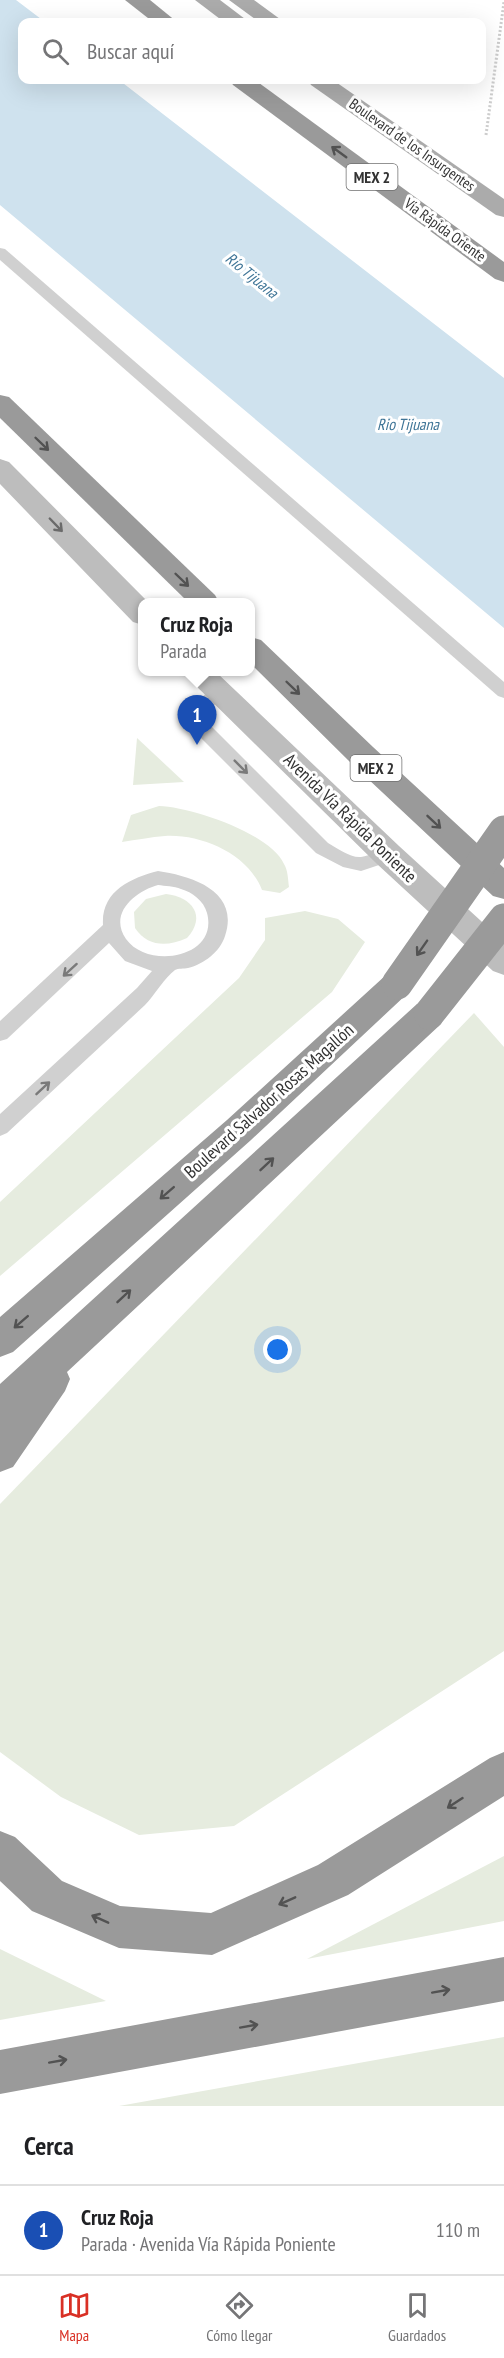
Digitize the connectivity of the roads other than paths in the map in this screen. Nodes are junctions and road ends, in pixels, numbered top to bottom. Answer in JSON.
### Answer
{"nodes":[{"id":1,"x":136,"y":0,"type":"edge"},
{"id":2,"x":206,"y":0,"type":"edge"},
{"id":3,"x":240,"y":0,"type":"edge"},
{"id":4,"x":161,"y":18,"type":"edge"},
{"id":5,"x":232,"y":18,"type":"edge"},
{"id":6,"x":267,"y":18,"type":"edge"},
{"id":7,"x":246,"y":84,"type":"edge"},
{"id":8,"x":325,"y":84,"type":"edge"},
{"id":9,"x":360,"y":84,"type":"edge"},
{"id":10,"x":504,"y":184,"type":"edge"},
{"id":11,"x":504,"y":210,"type":"edge"},
{"id":12,"x":0,"y":252,"type":"edge"},
{"id":13,"x":504,"y":274,"type":"edge"},
{"id":14,"x":0,"y":403,"type":"edge"},
{"id":15,"x":0,"y":468,"type":"edge"},
{"id":16,"x":200,"y":598,"type":"edge"},
{"id":17,"x":138,"y":610,"type":"edge"},
{"id":18,"x":255,"y":651,"type":"edge"},
{"id":19,"x":208,"y":681,"type":"edge"},
{"id":20,"x":504,"y":692,"type":"edge"},
{"id":21,"x":504,"y":831,"type":"edge"},
{"id":22,"x":388,"y":855,"type":"junction"},
{"id":23,"x":504,"y":887,"type":"edge"},
{"id":24,"x":504,"y":919,"type":"edge"},
{"id":25,"x":112,"y":928,"type":"junction"},
{"id":26,"x":504,"y":962,"type":"edge"},
{"id":27,"x":169,"y":964,"type":"junction"},
{"id":28,"x":0,"y":1033,"type":"edge"},
{"id":29,"x":0,"y":1127,"type":"edge"},
{"id":30,"x":81,"y":1336,"type":"junction"},
{"id":31,"x":0,"y":1340,"type":"edge"},
{"id":32,"x":0,"y":1408,"type":"edge"},
{"id":33,"x":0,"y":1454,"type":"edge"},
{"id":34,"x":504,"y":1772,"type":"edge"},
{"id":35,"x":0,"y":1852,"type":"edge"},
{"id":36,"x":504,"y":1979,"type":"edge"},
{"id":37,"x":0,"y":2072,"type":"edge"}],
"edges":[{"from":1,"to":4,"type":"highway"},
{"from":2,"to":5,"type":"main road"},
{"from":3,"to":6,"type":"main road"},
{"from":13,"to":7,"type":"highway","name":"Vía Rápida Oriente","number":"MEX 2","one_way":true},
{"from":8,"to":11,"type":"main road","name":"Boulevard de los Insurgentes"},
{"from":9,"to":10,"type":"main road","name":"Boulevard de los Insurgentes"},
{"from":12,"to":20,"type":"lane"},
{"from":14,"to":16,"type":"highway","one_way":true},
{"from":15,"to":17,"type":"main road","one_way":true},
{"from":18,"to":23,"type":"highway","number":"MEX 2","one_way":true},
{"from":19,"to":22,"type":"main road","name":"Avenida Vía Rápida Poniente"},
{"from":19,"to":22,"type":"lane","one_way":true},
{"from":21,"to":31,"type":"highway","name":"Boulevard Salvador Rosas Magallón","one_way":true,"bridge":true},
{"from":22,"to":26,"type":"main road","name":"Avenida Vía Rápida Poniente"},
{"from":30,"to":24,"type":"highway","one_way":true,"bridge":true},
{"from":25,"to":27,"type":"lane"},
{"from":25,"to":27,"type":"lane"},
{"from":25,"to":28,"type":"lane","one_way":true},
{"from":29,"to":27,"type":"lane","one_way":true},
{"from":30,"to":32,"type":"highway"},
{"from":30,"to":33,"type":"highway"},
{"from":34,"to":35,"type":"highway","one_way":true},
{"from":37,"to":36,"type":"highway","one_way":true}]}
